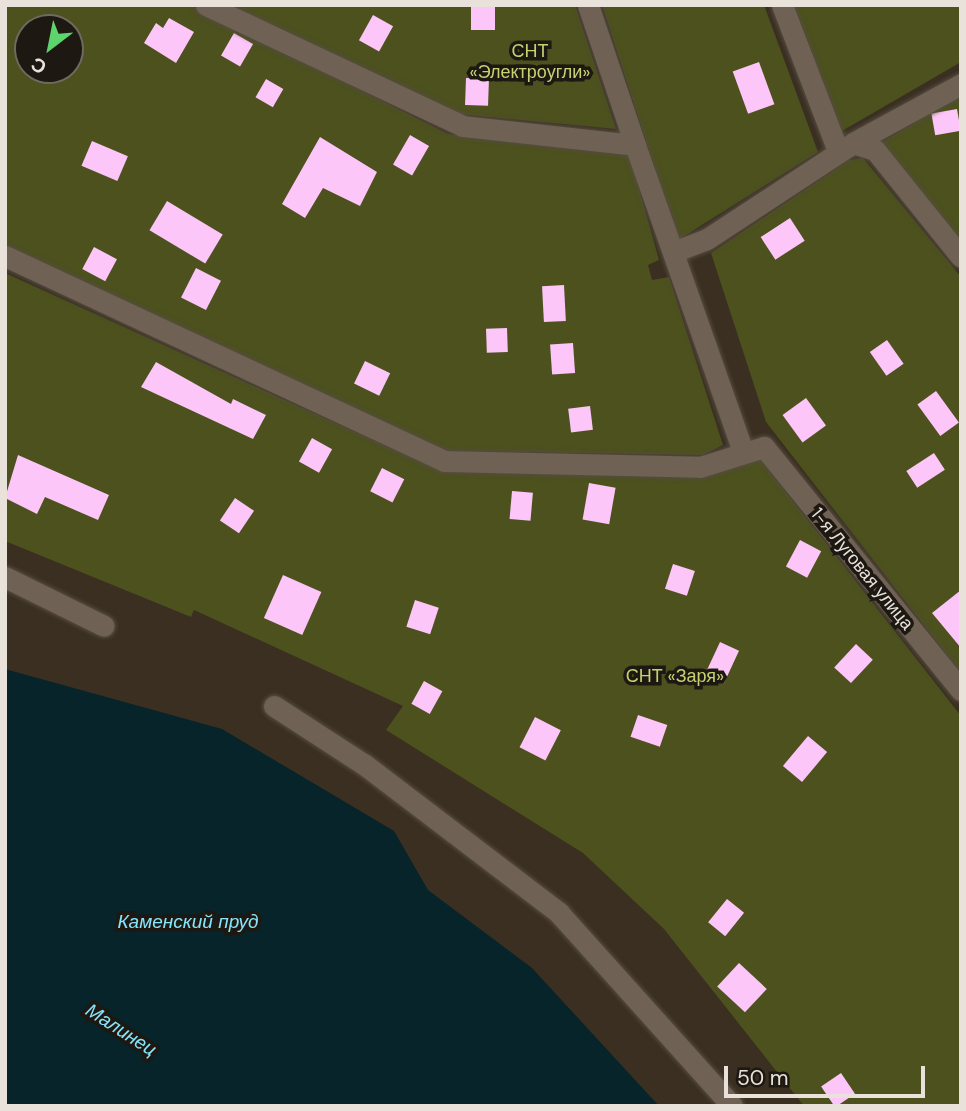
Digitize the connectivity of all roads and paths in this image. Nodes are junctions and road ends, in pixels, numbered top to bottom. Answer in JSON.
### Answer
{"nodes":[{"id":1,"x":206,"y":5,"type":"edge"},
{"id":2,"x":588,"y":5,"type":"edge"},
{"id":3,"x":782,"y":5,"type":"edge"},
{"id":4,"x":961,"y":84,"type":"edge"},
{"id":5,"x":635,"y":145,"type":"junction"},
{"id":6,"x":846,"y":147,"type":"junction"},
{"id":7,"x":673,"y":252,"type":"junction"},
{"id":8,"x":5,"y":256,"type":"edge"},
{"id":9,"x":961,"y":257,"type":"edge"},
{"id":10,"x":753,"y":449,"type":"junction"},
{"id":11,"x":5,"y":577,"type":"edge"},
{"id":12,"x":104,"y":626,"type":"dead end"},
{"id":13,"x":961,"y":690,"type":"edge"},
{"id":14,"x":274,"y":706,"type":"dead end"},
{"id":15,"x":732,"y":1106,"type":"edge"}],
"edges":[{"from":1,"to":5,"type":"street"},
{"from":2,"to":5,"type":"street","name":"1-я Луговая улица"},
{"from":3,"to":6,"type":"street"},
{"from":4,"to":6,"type":"street"},
{"from":5,"to":7,"type":"street","name":"1-я Луговая улица"},
{"from":6,"to":7,"type":"street"},
{"from":6,"to":9,"type":"street"},
{"from":7,"to":10,"type":"street","name":"1-я Луговая улица"},
{"from":8,"to":10,"type":"street"},
{"from":10,"to":13,"type":"street","name":"1-я Луговая улица"},
{"from":11,"to":12,"type":"street"},
{"from":14,"to":15,"type":"street"}]}
